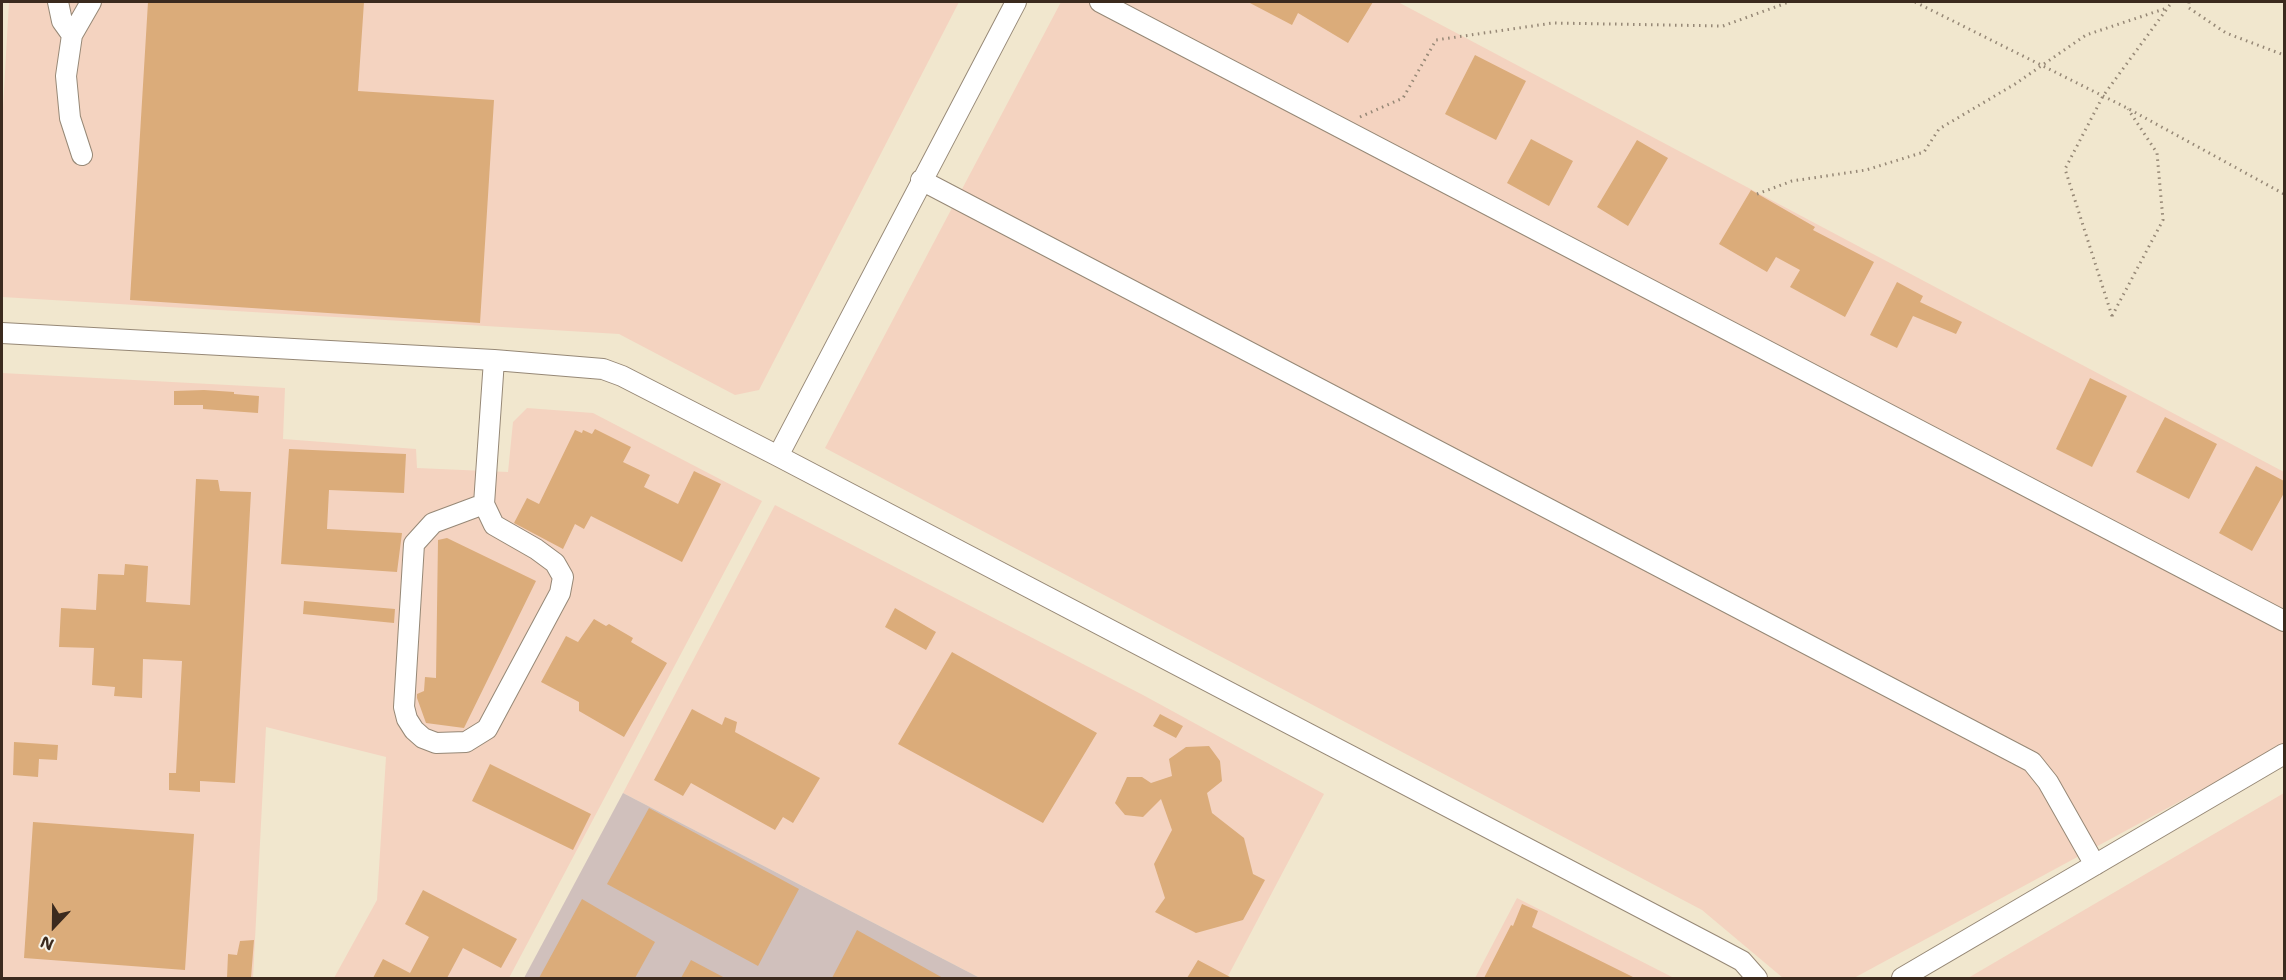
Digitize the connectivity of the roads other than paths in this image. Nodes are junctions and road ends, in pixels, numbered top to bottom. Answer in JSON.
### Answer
{"nodes":[{"id":1,"x":58,"y":2,"type":"edge"},
{"id":2,"x":91,"y":2,"type":"edge"},
{"id":3,"x":1016,"y":2,"type":"edge"},
{"id":4,"x":1100,"y":2,"type":"edge"},
{"id":5,"x":72,"y":35,"type":"junction"},
{"id":6,"x":82,"y":155,"type":"dead end"},
{"id":7,"x":921,"y":180,"type":"junction"},
{"id":8,"x":2,"y":333,"type":"edge"},
{"id":9,"x":494,"y":360,"type":"junction"},
{"id":10,"x":778,"y":456,"type":"junction"},
{"id":11,"x":484,"y":504,"type":"junction"},
{"id":12,"x":2284,"y":621,"type":"edge"},
{"id":13,"x":2284,"y":754,"type":"edge"},
{"id":14,"x":2095,"y":865,"type":"junction"},
{"id":15,"x":1757,"y":978,"type":"edge"},
{"id":16,"x":1902,"y":978,"type":"edge"}],
"edges":[{"from":1,"to":5,"type":"street"},
{"from":2,"to":5,"type":"street"},
{"from":3,"to":7,"type":"street"},
{"from":4,"to":12,"type":"street"},
{"from":5,"to":6,"type":"street"},
{"from":7,"to":10,"type":"street"},
{"from":7,"to":14,"type":"street"},
{"from":8,"to":9,"type":"street"},
{"from":9,"to":10,"type":"street"},
{"from":9,"to":11,"type":"street"},
{"from":10,"to":15,"type":"street"},
{"from":11,"to":11,"type":"street"},
{"from":13,"to":14,"type":"street"},
{"from":14,"to":16,"type":"street"}]}
